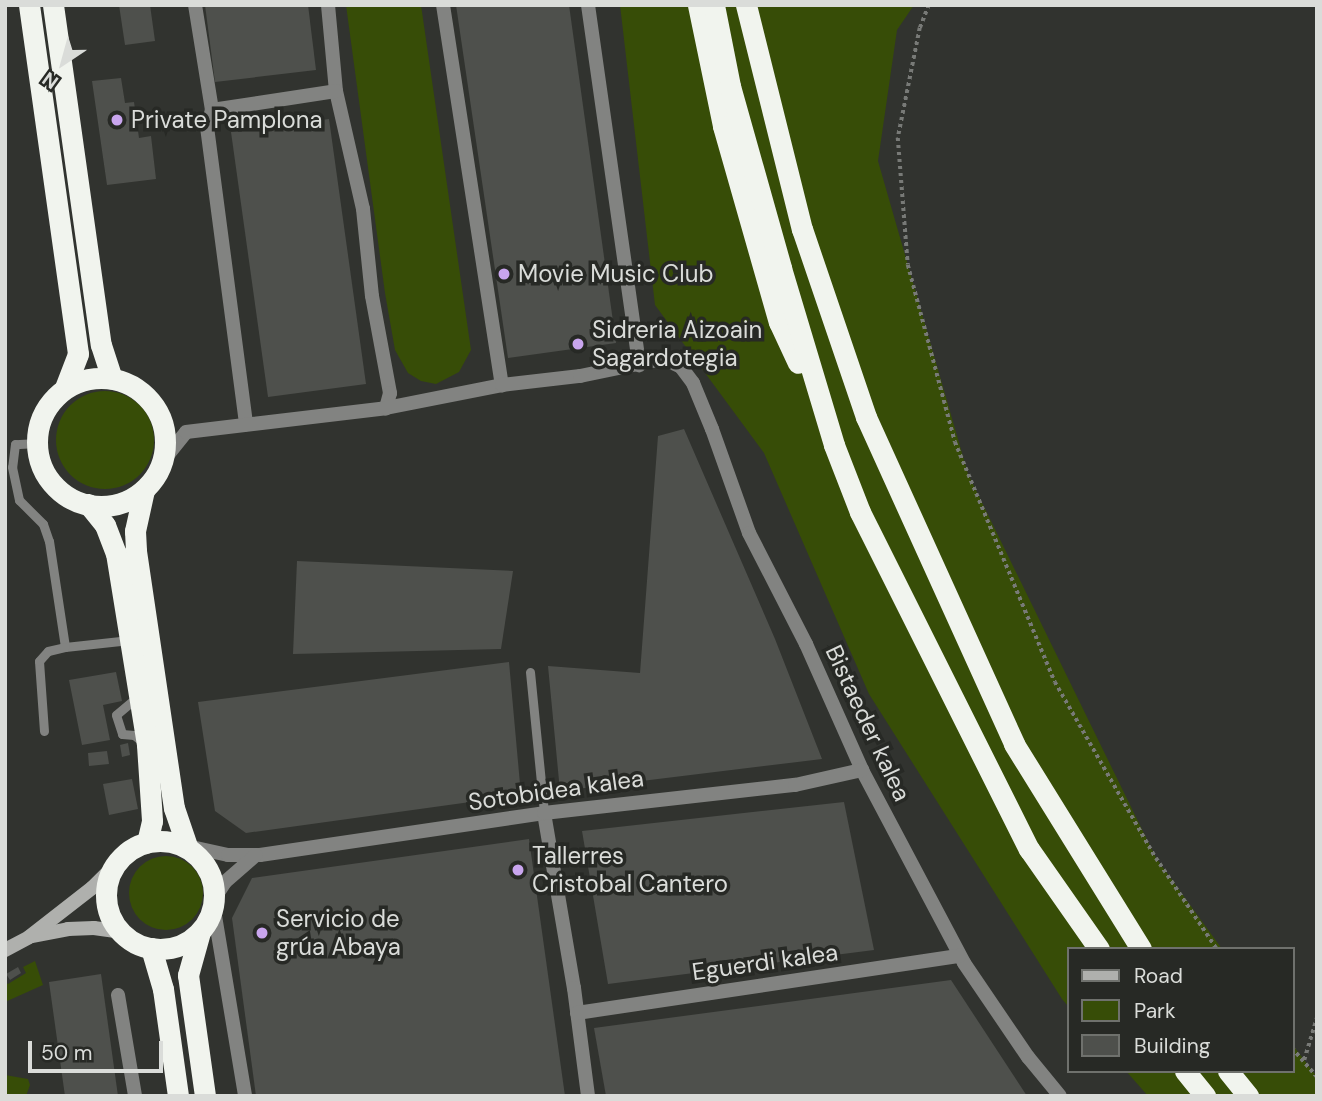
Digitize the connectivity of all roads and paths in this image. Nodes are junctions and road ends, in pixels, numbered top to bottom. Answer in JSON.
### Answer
{"nodes":[{"id":1,"x":29,"y":5,"type":"edge"},
{"id":2,"x":53,"y":5,"type":"edge"},
{"id":3,"x":195,"y":5,"type":"edge"},
{"id":4,"x":328,"y":5,"type":"edge"},
{"id":5,"x":443,"y":5,"type":"edge"},
{"id":6,"x":588,"y":5,"type":"edge"},
{"id":7,"x":698,"y":5,"type":"edge"},
{"id":8,"x":714,"y":5,"type":"edge"},
{"id":9,"x":746,"y":5,"type":"edge"},
{"id":10,"x":929,"y":5,"type":"edge"},
{"id":11,"x":336,"y":91,"type":"junction"},
{"id":12,"x":212,"y":110,"type":"junction"},
{"id":13,"x":639,"y":365,"type":"junction"},
{"id":14,"x":112,"y":378,"type":"junction"},
{"id":15,"x":502,"y":385,"type":"junction"},
{"id":16,"x":65,"y":388,"type":"junction"},
{"id":17,"x":386,"y":408,"type":"junction"},
{"id":18,"x":246,"y":424,"type":"junction"},
{"id":19,"x":37,"y":443,"type":"junction"},
{"id":20,"x":834,"y":445,"type":"junction"},
{"id":21,"x":162,"y":462,"type":"junction"},
{"id":22,"x":144,"y":490,"type":"junction"},
{"id":23,"x":89,"y":504,"type":"junction"},
{"id":24,"x":130,"y":640,"type":"junction"},
{"id":25,"x":65,"y":647,"type":"junction"},
{"id":26,"x":530,"y":672,"type":"dead end"},
{"id":27,"x":44,"y":731,"type":"dead end"},
{"id":28,"x":862,"y":769,"type":"junction"},
{"id":29,"x":544,"y":813,"type":"junction"},
{"id":30,"x":147,"y":842,"type":"junction"},
{"id":31,"x":187,"y":846,"type":"junction"},
{"id":32,"x":256,"y":855,"type":"junction"},
{"id":33,"x":114,"y":866,"type":"junction"},
{"id":34,"x":213,"y":901,"type":"junction"},
{"id":35,"x":121,"y":932,"type":"junction"},
{"id":36,"x":200,"y":932,"type":"junction"},
{"id":37,"x":29,"y":937,"type":"junction"},
{"id":38,"x":1098,"y":947,"type":"edge"},
{"id":39,"x":1140,"y":947,"type":"edge"},
{"id":40,"x":1216,"y":947,"type":"edge"},
{"id":41,"x":151,"y":948,"type":"junction"},
{"id":42,"x":5,"y":950,"type":"edge"},
{"id":43,"x":960,"y":956,"type":"junction"},
{"id":44,"x":118,"y":995,"type":"dead end"},
{"id":45,"x":577,"y":1013,"type":"junction"},
{"id":46,"x":1317,"y":1017,"type":"edge"},
{"id":47,"x":1294,"y":1050,"type":"edge"},
{"id":48,"x":1304,"y":1060,"type":"junction"},
{"id":49,"x":1187,"y":1073,"type":"edge"},
{"id":50,"x":1230,"y":1073,"type":"edge"},
{"id":51,"x":1317,"y":1077,"type":"edge"},
{"id":52,"x":135,"y":1096,"type":"edge"},
{"id":53,"x":178,"y":1096,"type":"edge"},
{"id":54,"x":205,"y":1096,"type":"edge"},
{"id":55,"x":244,"y":1096,"type":"edge"},
{"id":56,"x":587,"y":1096,"type":"edge"},
{"id":57,"x":1060,"y":1096,"type":"edge"},
{"id":58,"x":1205,"y":1096,"type":"edge"},
{"id":59,"x":1248,"y":1096,"type":"edge"}],
"edges":[{"from":1,"to":16,"type":"highway"},
{"from":2,"to":14,"type":"highway"},
{"from":3,"to":12,"type":"street"},
{"from":4,"to":11,"type":"street"},
{"from":5,"to":15,"type":"street"},
{"from":6,"to":13,"type":"street"},
{"from":7,"to":20,"type":"highway"},
{"from":8,"to":20,"type":"highway"},
{"from":9,"to":39,"type":"highway"},
{"from":10,"to":40,"type":"path"},
{"from":11,"to":12,"type":"street"},
{"from":11,"to":17,"type":"street"},
{"from":12,"to":18,"type":"street"},
{"from":13,"to":15,"type":"street"},
{"from":13,"to":28,"type":"street","name":"Bistaeder kalea"},
{"from":14,"to":16,"type":"highway"},
{"from":14,"to":21,"type":"highway"},
{"from":15,"to":17,"type":"street"},
{"from":16,"to":19,"type":"highway"},
{"from":17,"to":18,"type":"street"},
{"from":18,"to":21,"type":"street"},
{"from":19,"to":23,"type":"highway"},
{"from":19,"to":25,"type":"lane"},
{"from":20,"to":38,"type":"highway"},
{"from":21,"to":22,"type":"highway"},
{"from":22,"to":23,"type":"highway"},
{"from":22,"to":31,"type":"highway"},
{"from":23,"to":24,"type":"highway"},
{"from":24,"to":25,"type":"lane"},
{"from":24,"to":30,"type":"highway"},
{"from":25,"to":27,"type":"lane"},
{"from":26,"to":29,"type":"lane"},
{"from":28,"to":29,"type":"street","name":"Sotobidea kalea"},
{"from":28,"to":43,"type":"street","name":"Bistaeder kalea"},
{"from":29,"to":32,"type":"street","name":"Sotobidea kalea"},
{"from":29,"to":45,"type":"street"},
{"from":30,"to":31,"type":"highway"},
{"from":30,"to":33,"type":"highway"},
{"from":31,"to":32,"type":"street","name":"Sotobidea kalea"},
{"from":31,"to":34,"type":"highway"},
{"from":32,"to":34,"type":"street"},
{"from":33,"to":35,"type":"highway"},
{"from":33,"to":37,"type":"street"},
{"from":34,"to":36,"type":"highway"},
{"from":34,"to":55,"type":"street"},
{"from":35,"to":37,"type":"street"},
{"from":35,"to":41,"type":"highway"},
{"from":36,"to":41,"type":"highway"},
{"from":36,"to":54,"type":"highway"},
{"from":37,"to":42,"type":"street"},
{"from":41,"to":53,"type":"highway"},
{"from":43,"to":45,"type":"street","name":"Eguerdi kalea"},
{"from":43,"to":57,"type":"street","name":"Bistaeder kalea"},
{"from":44,"to":52,"type":"street"},
{"from":45,"to":56,"type":"street"},
{"from":46,"to":48,"type":"path"},
{"from":47,"to":48,"type":"path"},
{"from":48,"to":51,"type":"path"},
{"from":49,"to":58,"type":"highway"},
{"from":50,"to":59,"type":"highway"}]}
